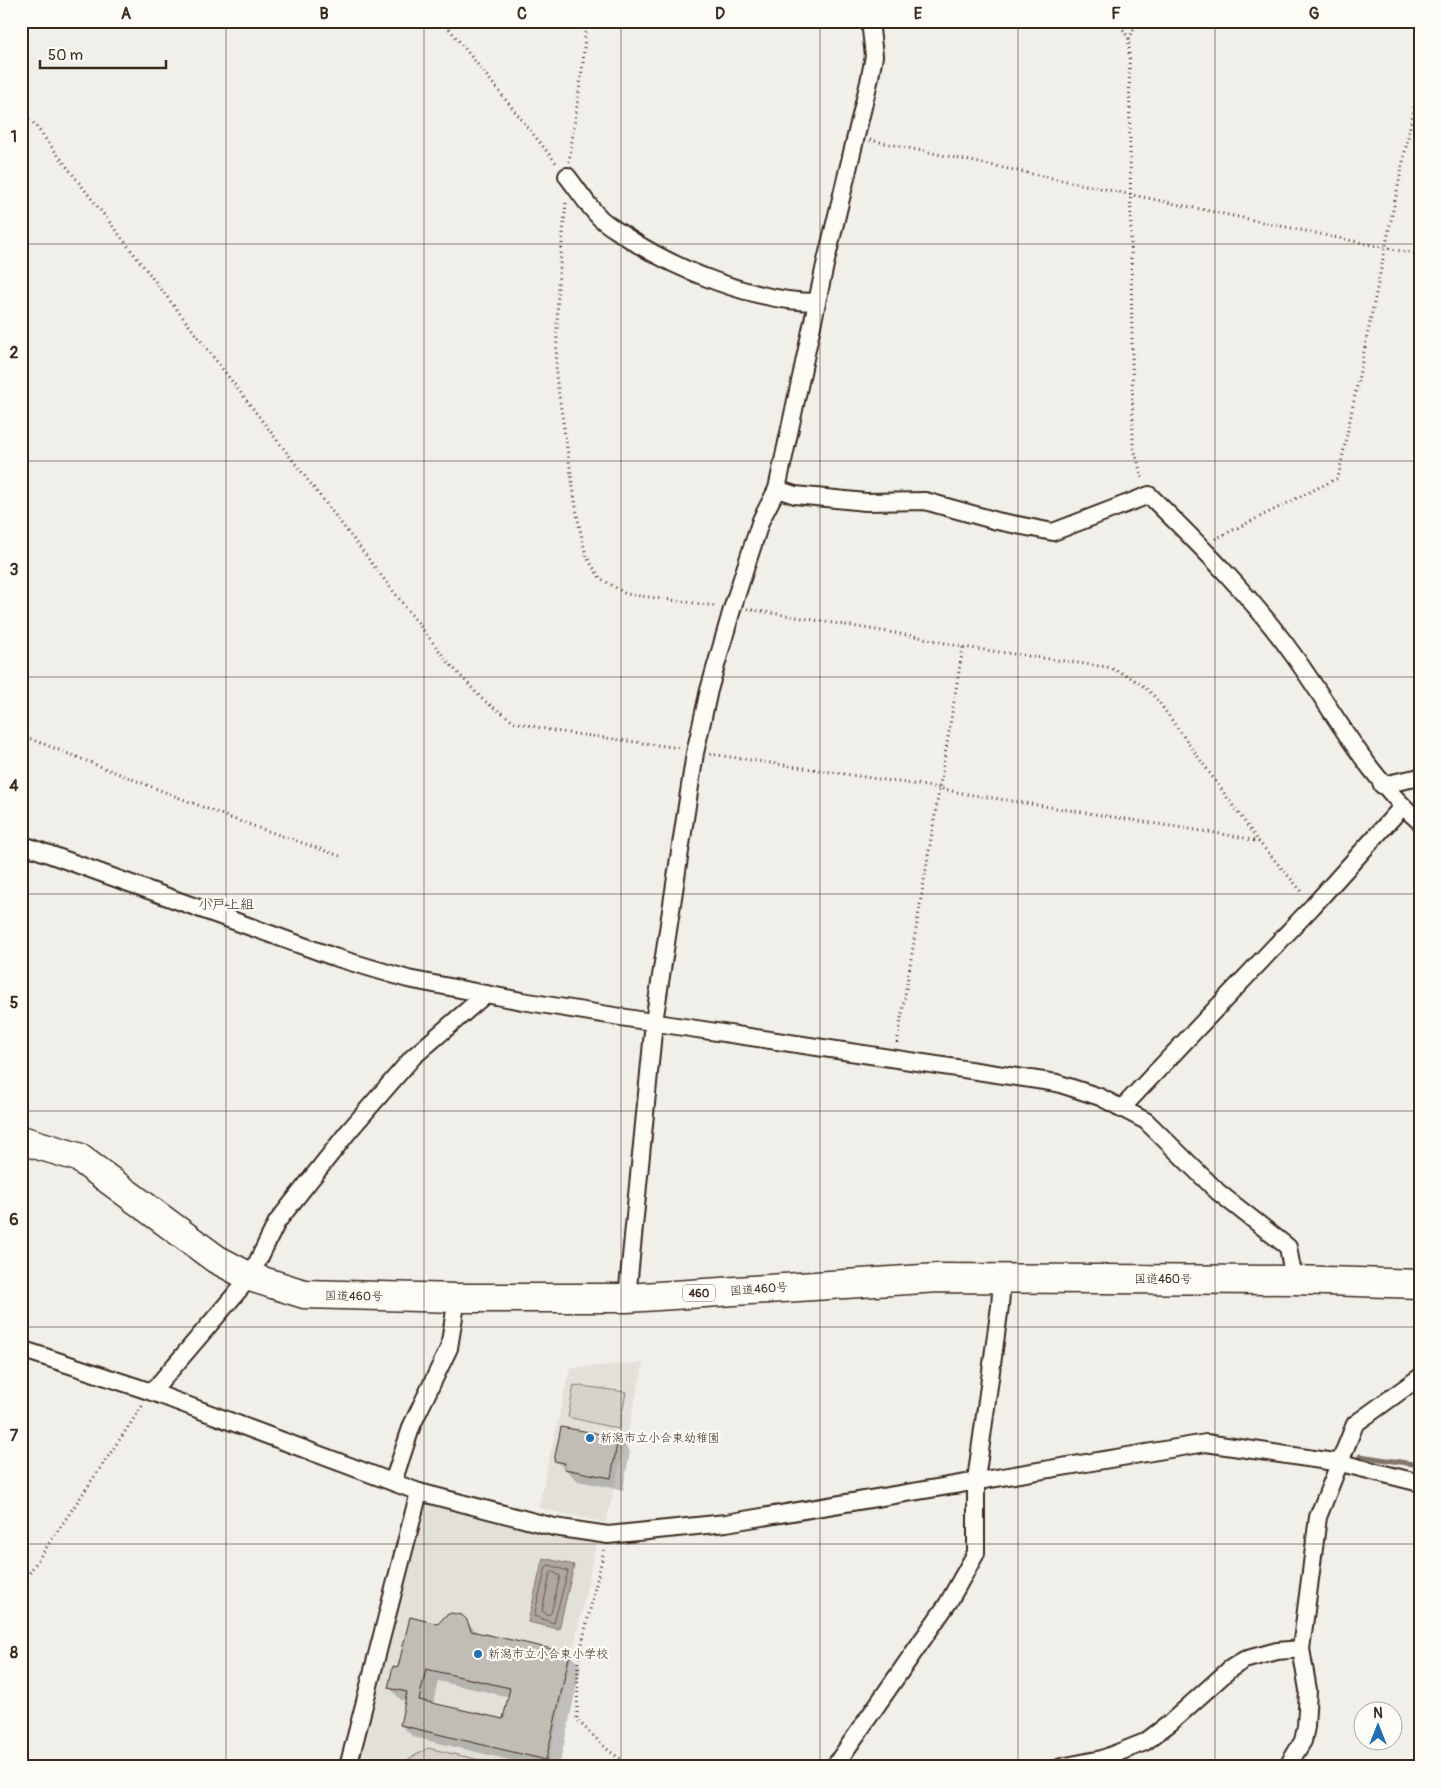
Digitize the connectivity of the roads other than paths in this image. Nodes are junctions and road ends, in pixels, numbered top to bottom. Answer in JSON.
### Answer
{"nodes":[{"id":1,"x":870,"y":21,"type":"edge"},
{"id":2,"x":567,"y":176,"type":"road end"},
{"id":3,"x":818,"y":302,"type":"junction"},
{"id":4,"x":777,"y":489,"type":"junction"},
{"id":5,"x":1420,"y":777,"type":"edge"},
{"id":6,"x":1382,"y":785,"type":"junction"},
{"id":7,"x":1402,"y":807,"type":"junction"},
{"id":8,"x":1420,"y":822,"type":"edge"},
{"id":9,"x":21,"y":844,"type":"edge"},
{"id":10,"x":486,"y":994,"type":"junction"},
{"id":11,"x":654,"y":1022,"type":"junction"},
{"id":12,"x":1121,"y":1109,"type":"junction"},
{"id":13,"x":21,"y":1140,"type":"edge"},
{"id":14,"x":250,"y":1277,"type":"junction"},
{"id":15,"x":1002,"y":1279,"type":"junction"},
{"id":16,"x":1294,"y":1280,"type":"junction"},
{"id":17,"x":1420,"y":1284,"type":"edge"},
{"id":18,"x":457,"y":1298,"type":"junction"},
{"id":19,"x":627,"y":1298,"type":"junction"},
{"id":20,"x":21,"y":1349,"type":"edge"},
{"id":21,"x":1420,"y":1377,"type":"edge"},
{"id":22,"x":152,"y":1392,"type":"junction"},
{"id":23,"x":1341,"y":1463,"type":"junction"},
{"id":24,"x":976,"y":1480,"type":"junction"},
{"id":25,"x":393,"y":1482,"type":"junction"},
{"id":26,"x":1420,"y":1483,"type":"edge"},
{"id":27,"x":419,"y":1492,"type":"junction"},
{"id":28,"x":1301,"y":1649,"type":"junction"},
{"id":29,"x":1085,"y":1764,"type":"edge"},
{"id":30,"x":348,"y":1767,"type":"edge"},
{"id":31,"x":834,"y":1767,"type":"edge"},
{"id":32,"x":1060,"y":1767,"type":"edge"},
{"id":33,"x":1287,"y":1767,"type":"edge"}],
"edges":[{"from":1,"to":3,"type":"street"},
{"from":2,"to":3,"type":"street"},
{"from":3,"to":4,"type":"street"},
{"from":4,"to":6,"type":"street"},
{"from":4,"to":11,"type":"street"},
{"from":5,"to":6,"type":"street"},
{"from":6,"to":7,"type":"street"},
{"from":7,"to":8,"type":"street"},
{"from":7,"to":12,"type":"street"},
{"from":9,"to":10,"type":"street"},
{"from":10,"to":11,"type":"street"},
{"from":10,"to":14,"type":"street"},
{"from":11,"to":12,"type":"street"},
{"from":11,"to":19,"type":"street"},
{"from":12,"to":16,"type":"street"},
{"from":13,"to":14,"type":"highway","name":"国道460号","number":"460"},
{"from":14,"to":18,"type":"highway","name":"国道460号","number":"460"},
{"from":14,"to":22,"type":"street"},
{"from":15,"to":16,"type":"highway","name":"国道460号","number":"460"},
{"from":15,"to":19,"type":"highway","name":"国道460号","number":"460"},
{"from":15,"to":24,"type":"street"},
{"from":16,"to":17,"type":"highway","name":"国道460号","number":"460"},
{"from":18,"to":19,"type":"highway","name":"国道460号","number":"460"},
{"from":18,"to":25,"type":"street"},
{"from":20,"to":22,"type":"street"},
{"from":21,"to":23,"type":"street"},
{"from":22,"to":25,"type":"street"},
{"from":23,"to":24,"type":"street"},
{"from":23,"to":26,"type":"street"},
{"from":23,"to":28,"type":"street"},
{"from":24,"to":27,"type":"street"},
{"from":24,"to":31,"type":"street"},
{"from":25,"to":27,"type":"street"},
{"from":27,"to":30,"type":"street"},
{"from":28,"to":29,"type":"street"},
{"from":28,"to":33,"type":"street"},
{"from":29,"to":32,"type":"street"}]}
